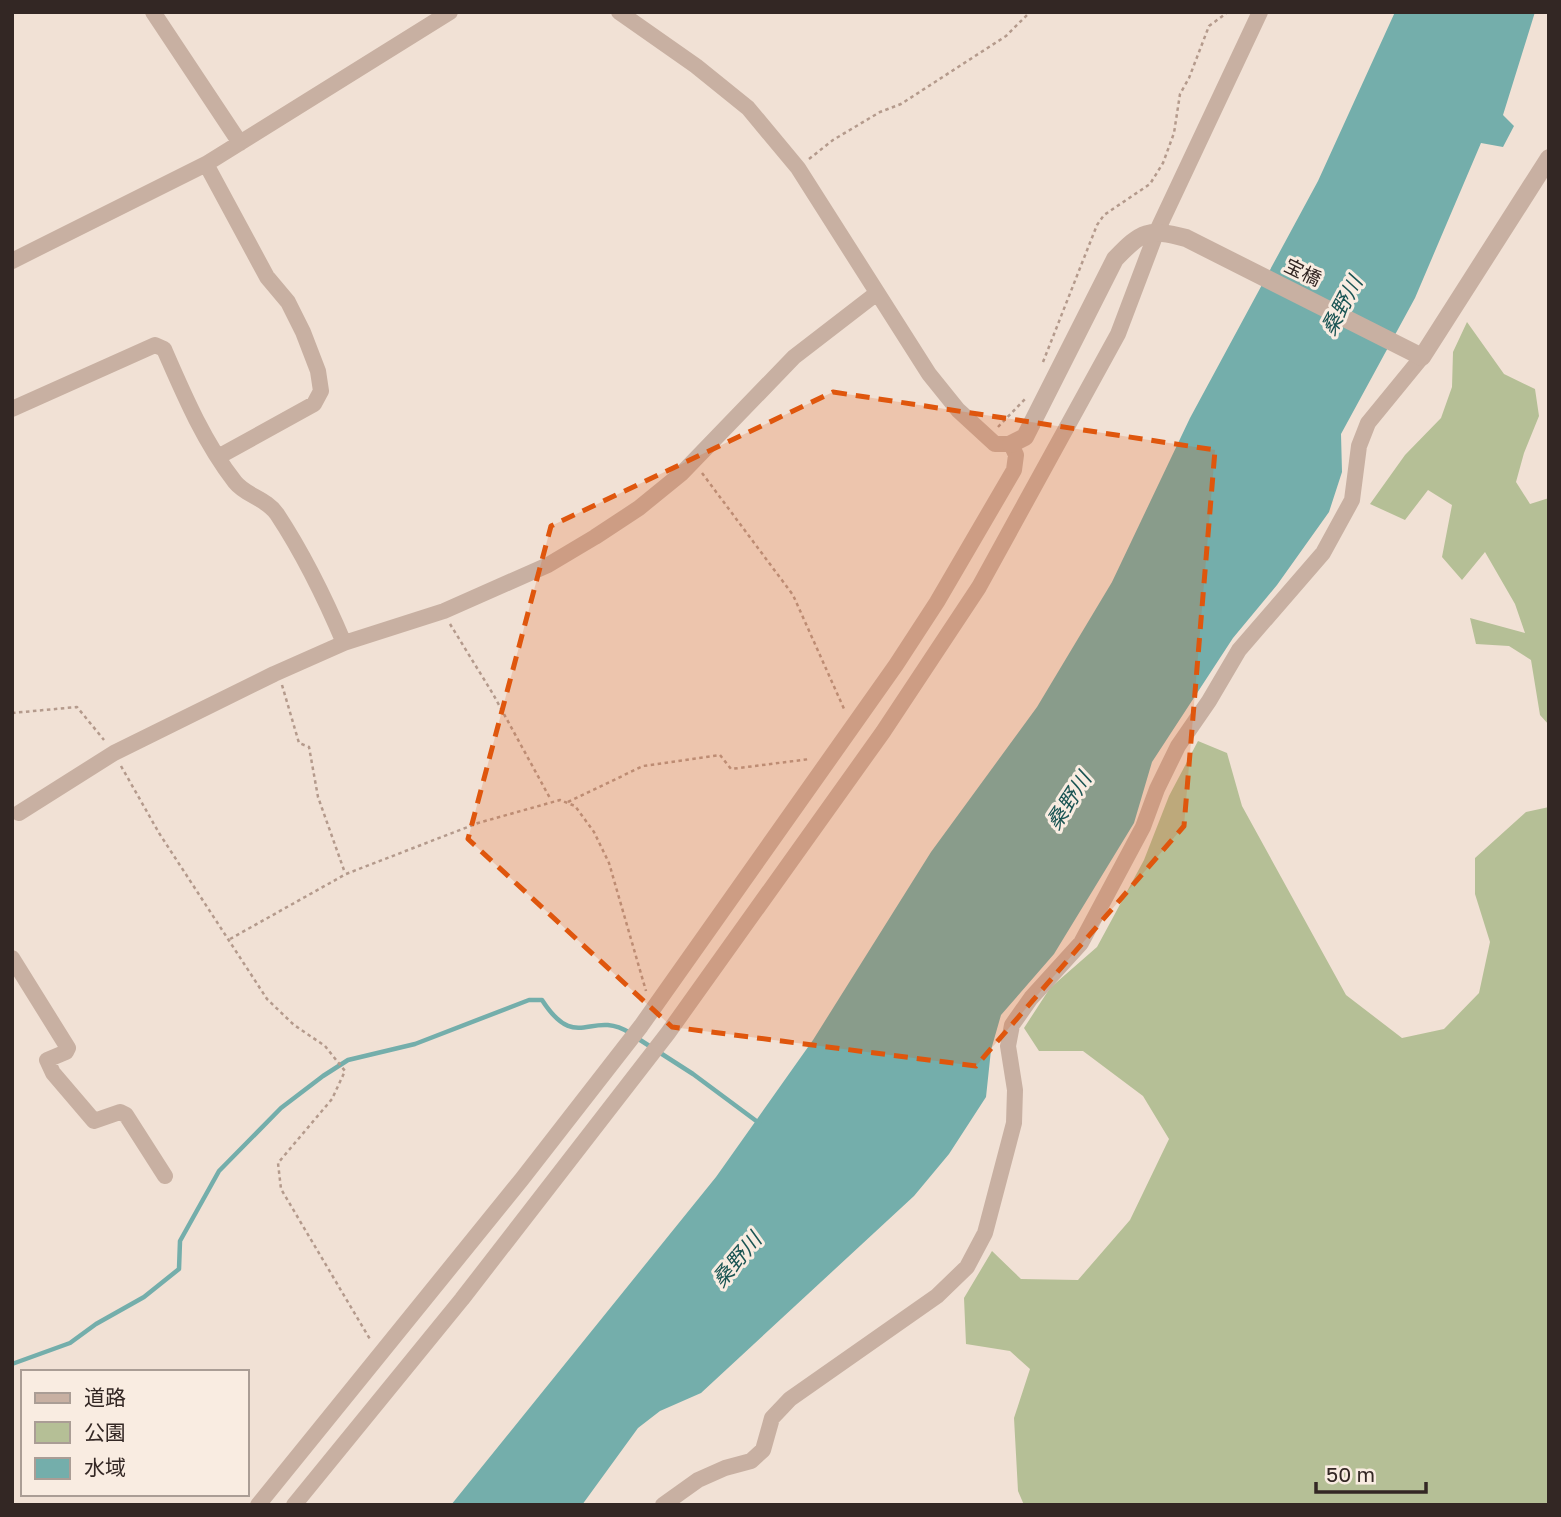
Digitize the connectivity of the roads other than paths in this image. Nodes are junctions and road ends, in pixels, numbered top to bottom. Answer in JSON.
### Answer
{"nodes":[{"id":1,"x":153,"y":12,"type":"edge"},
{"id":2,"x":450,"y":12,"type":"edge"},
{"id":3,"x":619,"y":12,"type":"edge"},
{"id":4,"x":1260,"y":12,"type":"edge"},
{"id":5,"x":240,"y":142,"type":"junction"},
{"id":6,"x":1549,"y":158,"type":"edge"},
{"id":7,"x":206,"y":164,"type":"junction"},
{"id":8,"x":1157,"y":230,"type":"junction"},
{"id":9,"x":12,"y":261,"type":"edge"},
{"id":10,"x":877,"y":293,"type":"junction"},
{"id":11,"x":1422,"y":357,"type":"junction"},
{"id":12,"x":12,"y":409,"type":"edge"},
{"id":13,"x":1011,"y":444,"type":"junction"},
{"id":14,"x":218,"y":457,"type":"junction"},
{"id":15,"x":344,"y":643,"type":"junction"},
{"id":16,"x":19,"y":813,"type":"dead end"},
{"id":17,"x":12,"y":958,"type":"edge"},
{"id":18,"x":165,"y":1176,"type":"dead end"},
{"id":19,"x":258,"y":1505,"type":"edge"},
{"id":20,"x":294,"y":1505,"type":"edge"},
{"id":21,"x":663,"y":1505,"type":"edge"}],
"edges":[{"from":1,"to":5,"type":"street"},
{"from":2,"to":5,"type":"street"},
{"from":3,"to":10,"type":"street"},
{"from":4,"to":8,"type":"street"},
{"from":5,"to":7,"type":"street"},
{"from":6,"to":11,"type":"street"},
{"from":7,"to":9,"type":"street"},
{"from":7,"to":14,"type":"street"},
{"from":8,"to":11,"type":"street","name":"宝橋"},
{"from":8,"to":13,"type":"street"},
{"from":8,"to":20,"type":"street"},
{"from":10,"to":13,"type":"street"},
{"from":10,"to":15,"type":"street"},
{"from":11,"to":21,"type":"street"},
{"from":12,"to":14,"type":"street"},
{"from":13,"to":19,"type":"street"},
{"from":14,"to":15,"type":"street"},
{"from":15,"to":16,"type":"street"},
{"from":17,"to":18,"type":"street"}]}
